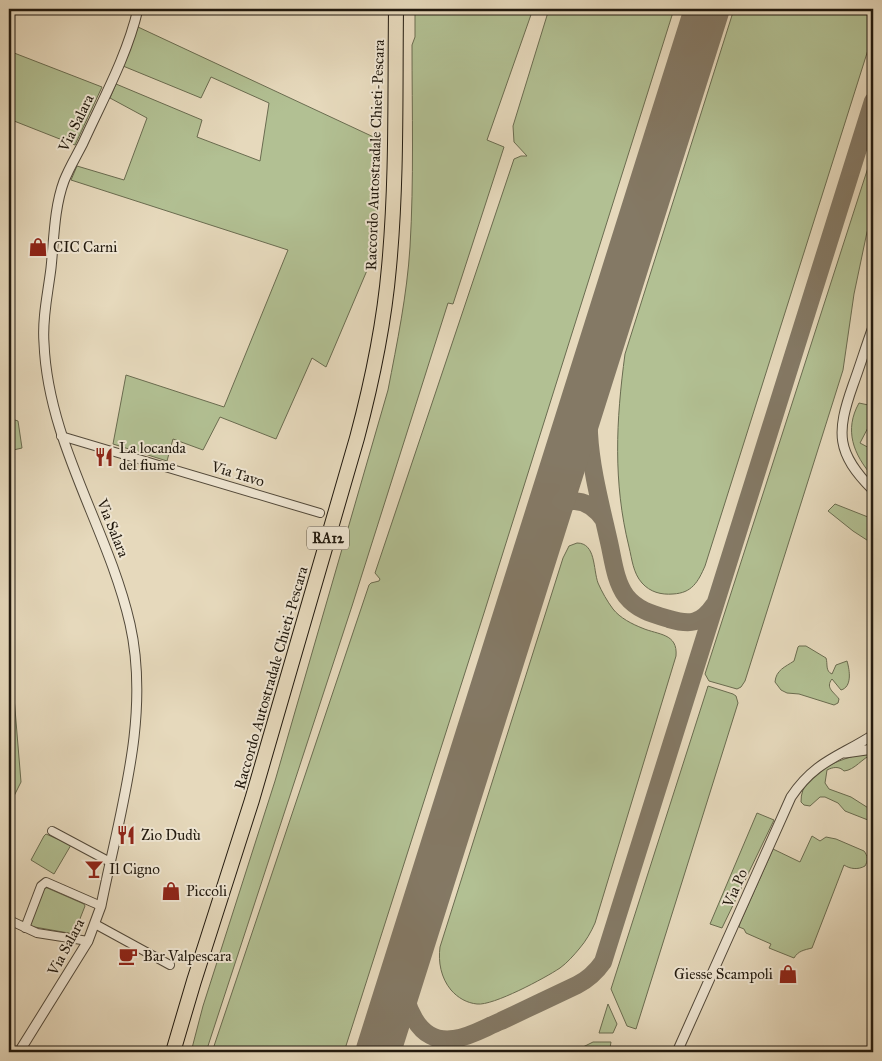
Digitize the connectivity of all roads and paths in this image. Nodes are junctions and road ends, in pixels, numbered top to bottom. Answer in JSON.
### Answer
{"nodes":[{"id":1,"x":138,"y":9,"type":"edge"},
{"id":2,"x":396,"y":9,"type":"edge"},
{"id":3,"x":405,"y":9,"type":"edge"},
{"id":4,"x":873,"y":327,"type":"edge"},
{"id":5,"x":61,"y":436,"type":"junction"},
{"id":6,"x":873,"y":490,"type":"edge"},
{"id":7,"x":320,"y":514,"type":"dead end"},
{"id":8,"x":873,"y":735,"type":"edge"},
{"id":9,"x":873,"y":749,"type":"edge"},
{"id":10,"x":842,"y":754,"type":"junction"},
{"id":11,"x":52,"y":832,"type":"dead end"},
{"id":12,"x":110,"y":862,"type":"junction"},
{"id":13,"x":101,"y":906,"type":"junction"},
{"id":14,"x":9,"y":920,"type":"edge"},
{"id":15,"x":95,"y":924,"type":"junction"},
{"id":16,"x":25,"y":928,"type":"junction"},
{"id":17,"x":88,"y":941,"type":"junction"},
{"id":18,"x":170,"y":965,"type":"dead end"},
{"id":19,"x":19,"y":1052,"type":"edge"},
{"id":20,"x":173,"y":1052,"type":"edge"},
{"id":21,"x":183,"y":1052,"type":"edge"},
{"id":22,"x":677,"y":1052,"type":"edge"}],
"edges":[{"from":1,"to":5,"type":"street","name":"Via Salara"},
{"from":2,"to":20,"type":"highway","name":"Raccordo Autostradale Chieti-Pescara","number":"RA12"},
{"from":3,"to":21,"type":"highway","name":"Raccordo Autostradale Chieti-Pescara","number":"RA12"},
{"from":4,"to":6,"type":"street"},
{"from":5,"to":7,"type":"street","name":"Via Tavo"},
{"from":5,"to":12,"type":"street","name":"Via Salara"},
{"from":8,"to":10,"type":"street","name":"Via Po"},
{"from":9,"to":10,"type":"street","name":"Via Po"},
{"from":10,"to":22,"type":"street","name":"Via Po"},
{"from":11,"to":12,"type":"street"},
{"from":12,"to":13,"type":"street","name":"Via Salara"},
{"from":13,"to":15,"type":"street","name":"Via Salara"},
{"from":13,"to":16,"type":"street"},
{"from":14,"to":16,"type":"street"},
{"from":15,"to":17,"type":"street","name":"Via Salara"},
{"from":15,"to":18,"type":"street"},
{"from":16,"to":17,"type":"street"},
{"from":17,"to":19,"type":"street","name":"Via Salara"}]}
